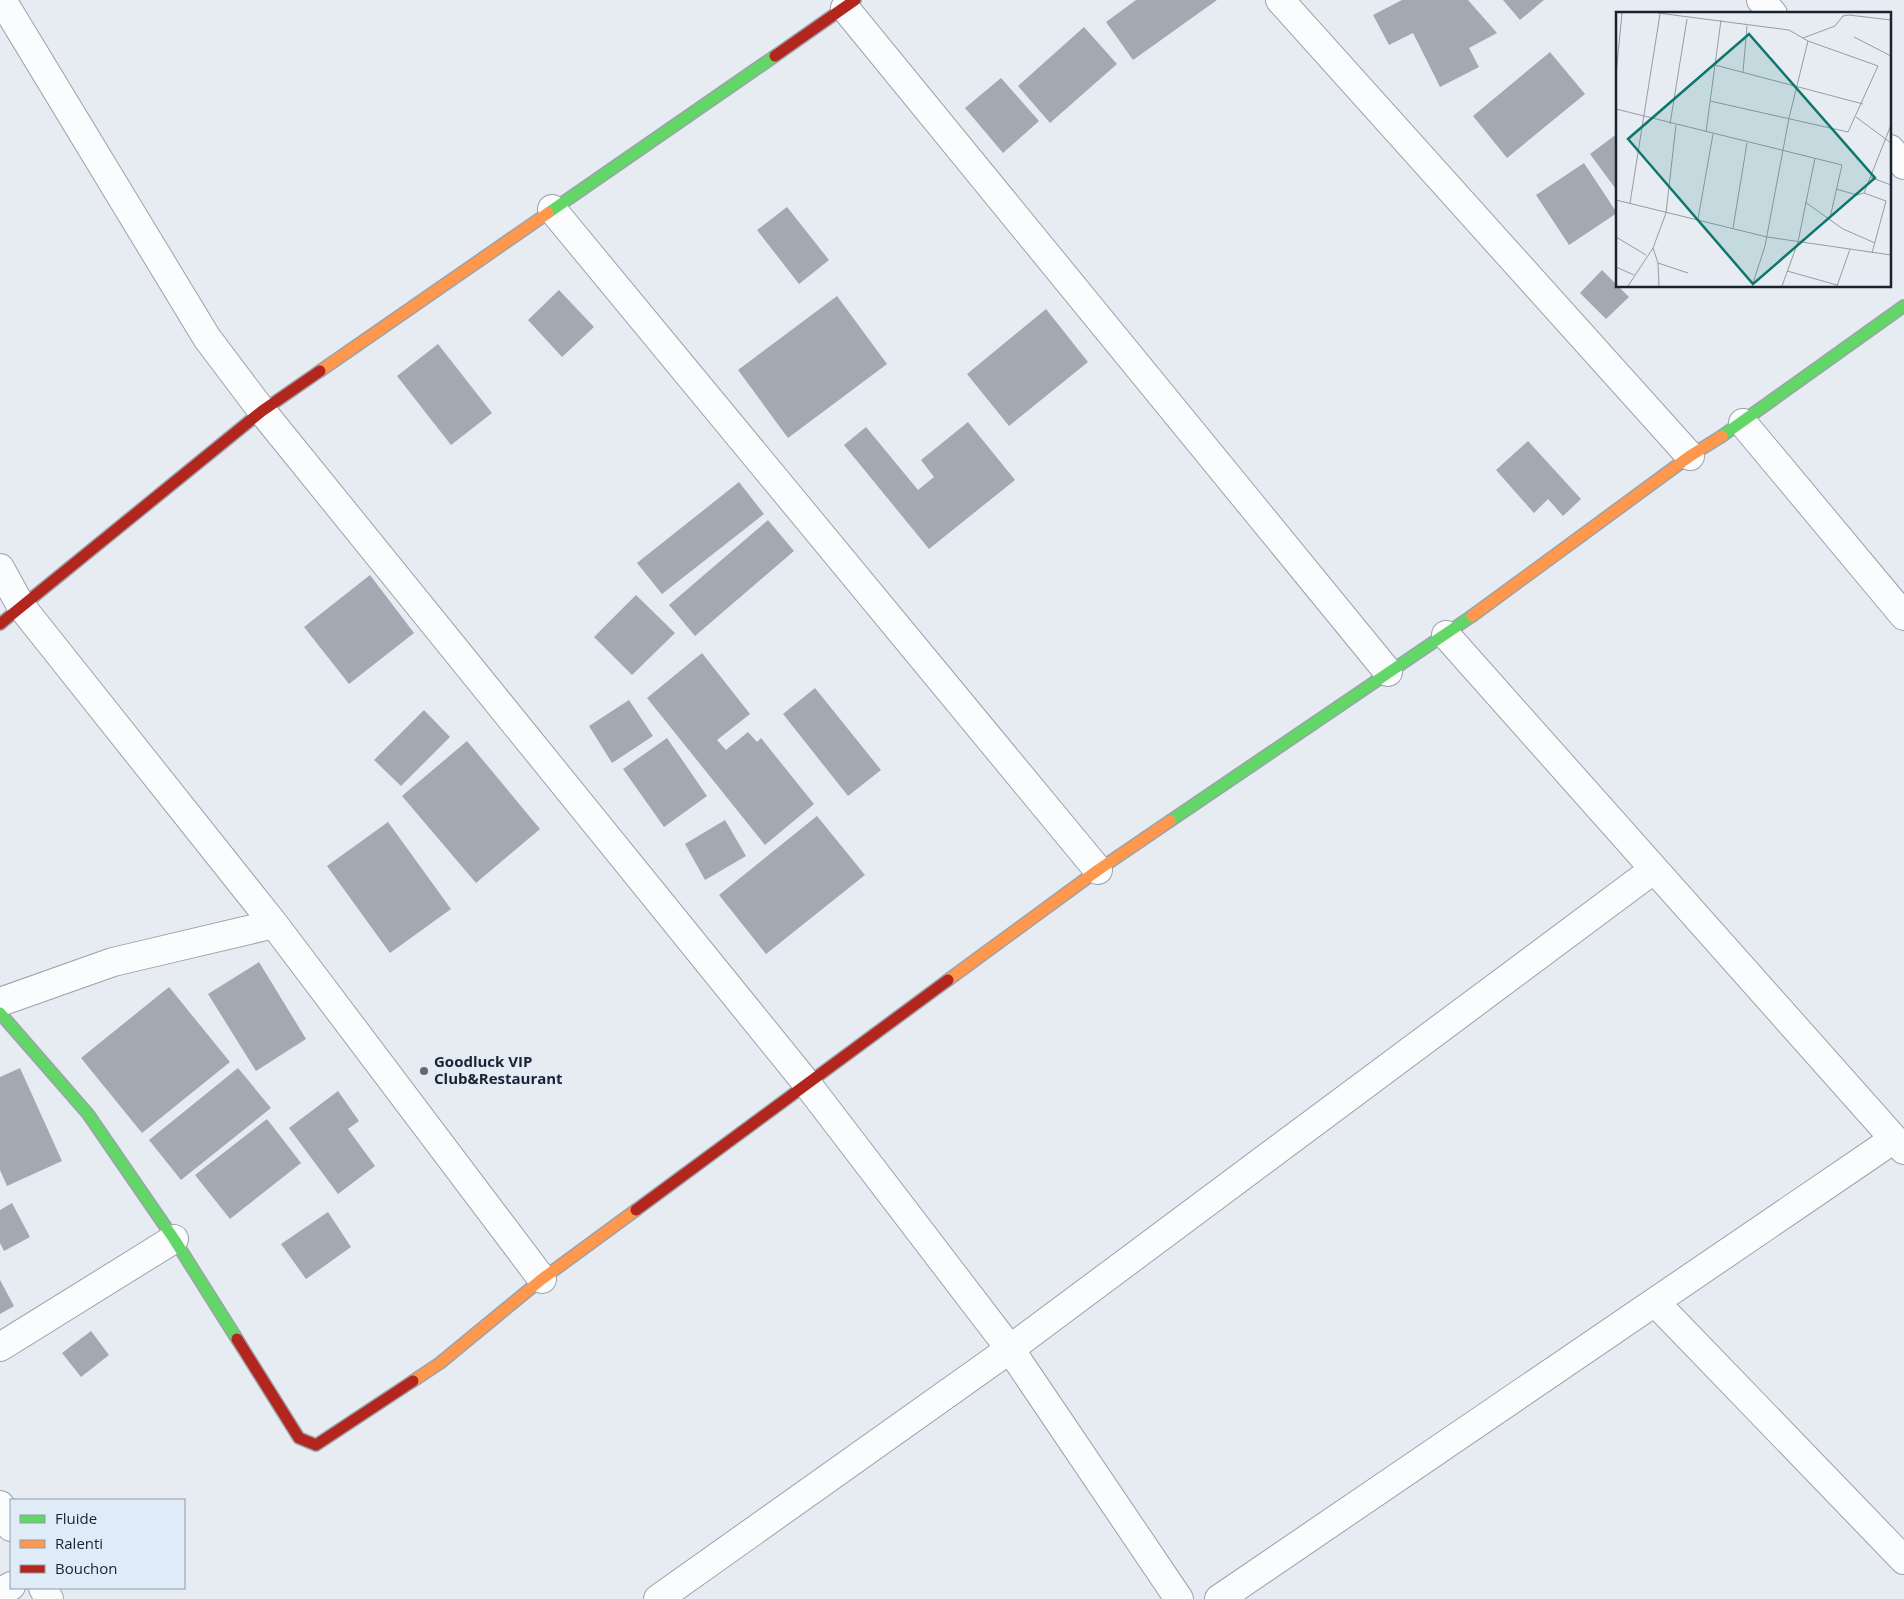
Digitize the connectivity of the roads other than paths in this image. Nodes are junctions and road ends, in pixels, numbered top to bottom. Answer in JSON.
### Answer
{"nodes":[{"id":1,"x":2,"y":0,"type":"edge"},
{"id":2,"x":1280,"y":0,"type":"edge"},
{"id":3,"x":1761,"y":0,"type":"edge"},
{"id":4,"x":850,"y":4,"type":"edge"},
{"id":5,"x":1771,"y":12,"type":"edge"},
{"id":6,"x":1892,"y":151,"type":"edge"},
{"id":7,"x":1904,"y":165,"type":"edge"},
{"id":8,"x":552,"y":210,"type":"junction"},
{"id":9,"x":1904,"y":306,"type":"edge"},
{"id":10,"x":262,"y":411,"type":"junction"},
{"id":11,"x":1743,"y":423,"type":"junction"},
{"id":12,"x":1690,"y":456,"type":"junction"},
{"id":13,"x":0,"y":568,"type":"edge"},
{"id":14,"x":21,"y":606,"type":"junction"},
{"id":15,"x":1904,"y":616,"type":"edge"},
{"id":16,"x":0,"y":624,"type":"edge"},
{"id":17,"x":1446,"y":634,"type":"junction"},
{"id":18,"x":1388,"y":672,"type":"junction"},
{"id":19,"x":1098,"y":870,"type":"junction"},
{"id":20,"x":1653,"y":870,"type":"junction"},
{"id":21,"x":274,"y":924,"type":"junction"},
{"id":22,"x":0,"y":1002,"type":"edge"},
{"id":23,"x":0,"y":1013,"type":"edge"},
{"id":24,"x":808,"y":1085,"type":"junction"},
{"id":25,"x":1899,"y":1145,"type":"edge"},
{"id":26,"x":174,"y":1239,"type":"junction"},
{"id":27,"x":542,"y":1280,"type":"junction"},
{"id":28,"x":1655,"y":1302,"type":"junction"},
{"id":29,"x":0,"y":1347,"type":"edge"},
{"id":30,"x":1010,"y":1349,"type":"junction"},
{"id":31,"x":0,"y":1506,"type":"edge"},
{"id":32,"x":10,"y":1525,"type":"edge"},
{"id":33,"x":1904,"y":1560,"type":"edge"},
{"id":34,"x":658,"y":1599,"type":"edge"},
{"id":35,"x":1179,"y":1599,"type":"edge"},
{"id":36,"x":1219,"y":1599,"type":"edge"}],
"edges":[{"from":1,"to":10,"type":"street"},
{"from":2,"to":12,"type":"street"},
{"from":3,"to":5,"type":"street"},
{"from":4,"to":8,"type":"street"},
{"from":4,"to":18,"type":"street"},
{"from":6,"to":7,"type":"street"},
{"from":8,"to":10,"type":"street"},
{"from":8,"to":19,"type":"street"},
{"from":9,"to":11,"type":"street"},
{"from":10,"to":14,"type":"street"},
{"from":10,"to":24,"type":"street"},
{"from":11,"to":12,"type":"street"},
{"from":11,"to":15,"type":"street"},
{"from":12,"to":17,"type":"street"},
{"from":13,"to":14,"type":"street"},
{"from":14,"to":16,"type":"street"},
{"from":14,"to":21,"type":"street"},
{"from":17,"to":18,"type":"street"},
{"from":17,"to":20,"type":"street"},
{"from":18,"to":19,"type":"street"},
{"from":19,"to":24,"type":"street"},
{"from":20,"to":25,"type":"street"},
{"from":20,"to":30,"type":"street"},
{"from":21,"to":22,"type":"street"},
{"from":21,"to":27,"type":"street"},
{"from":23,"to":26,"type":"street"},
{"from":24,"to":27,"type":"street"},
{"from":24,"to":30,"type":"street"},
{"from":25,"to":28,"type":"street"},
{"from":26,"to":27,"type":"street"},
{"from":26,"to":29,"type":"street"},
{"from":28,"to":33,"type":"street"},
{"from":28,"to":36,"type":"street"},
{"from":30,"to":34,"type":"street"},
{"from":30,"to":35,"type":"street"},
{"from":31,"to":32,"type":"street"}]}
